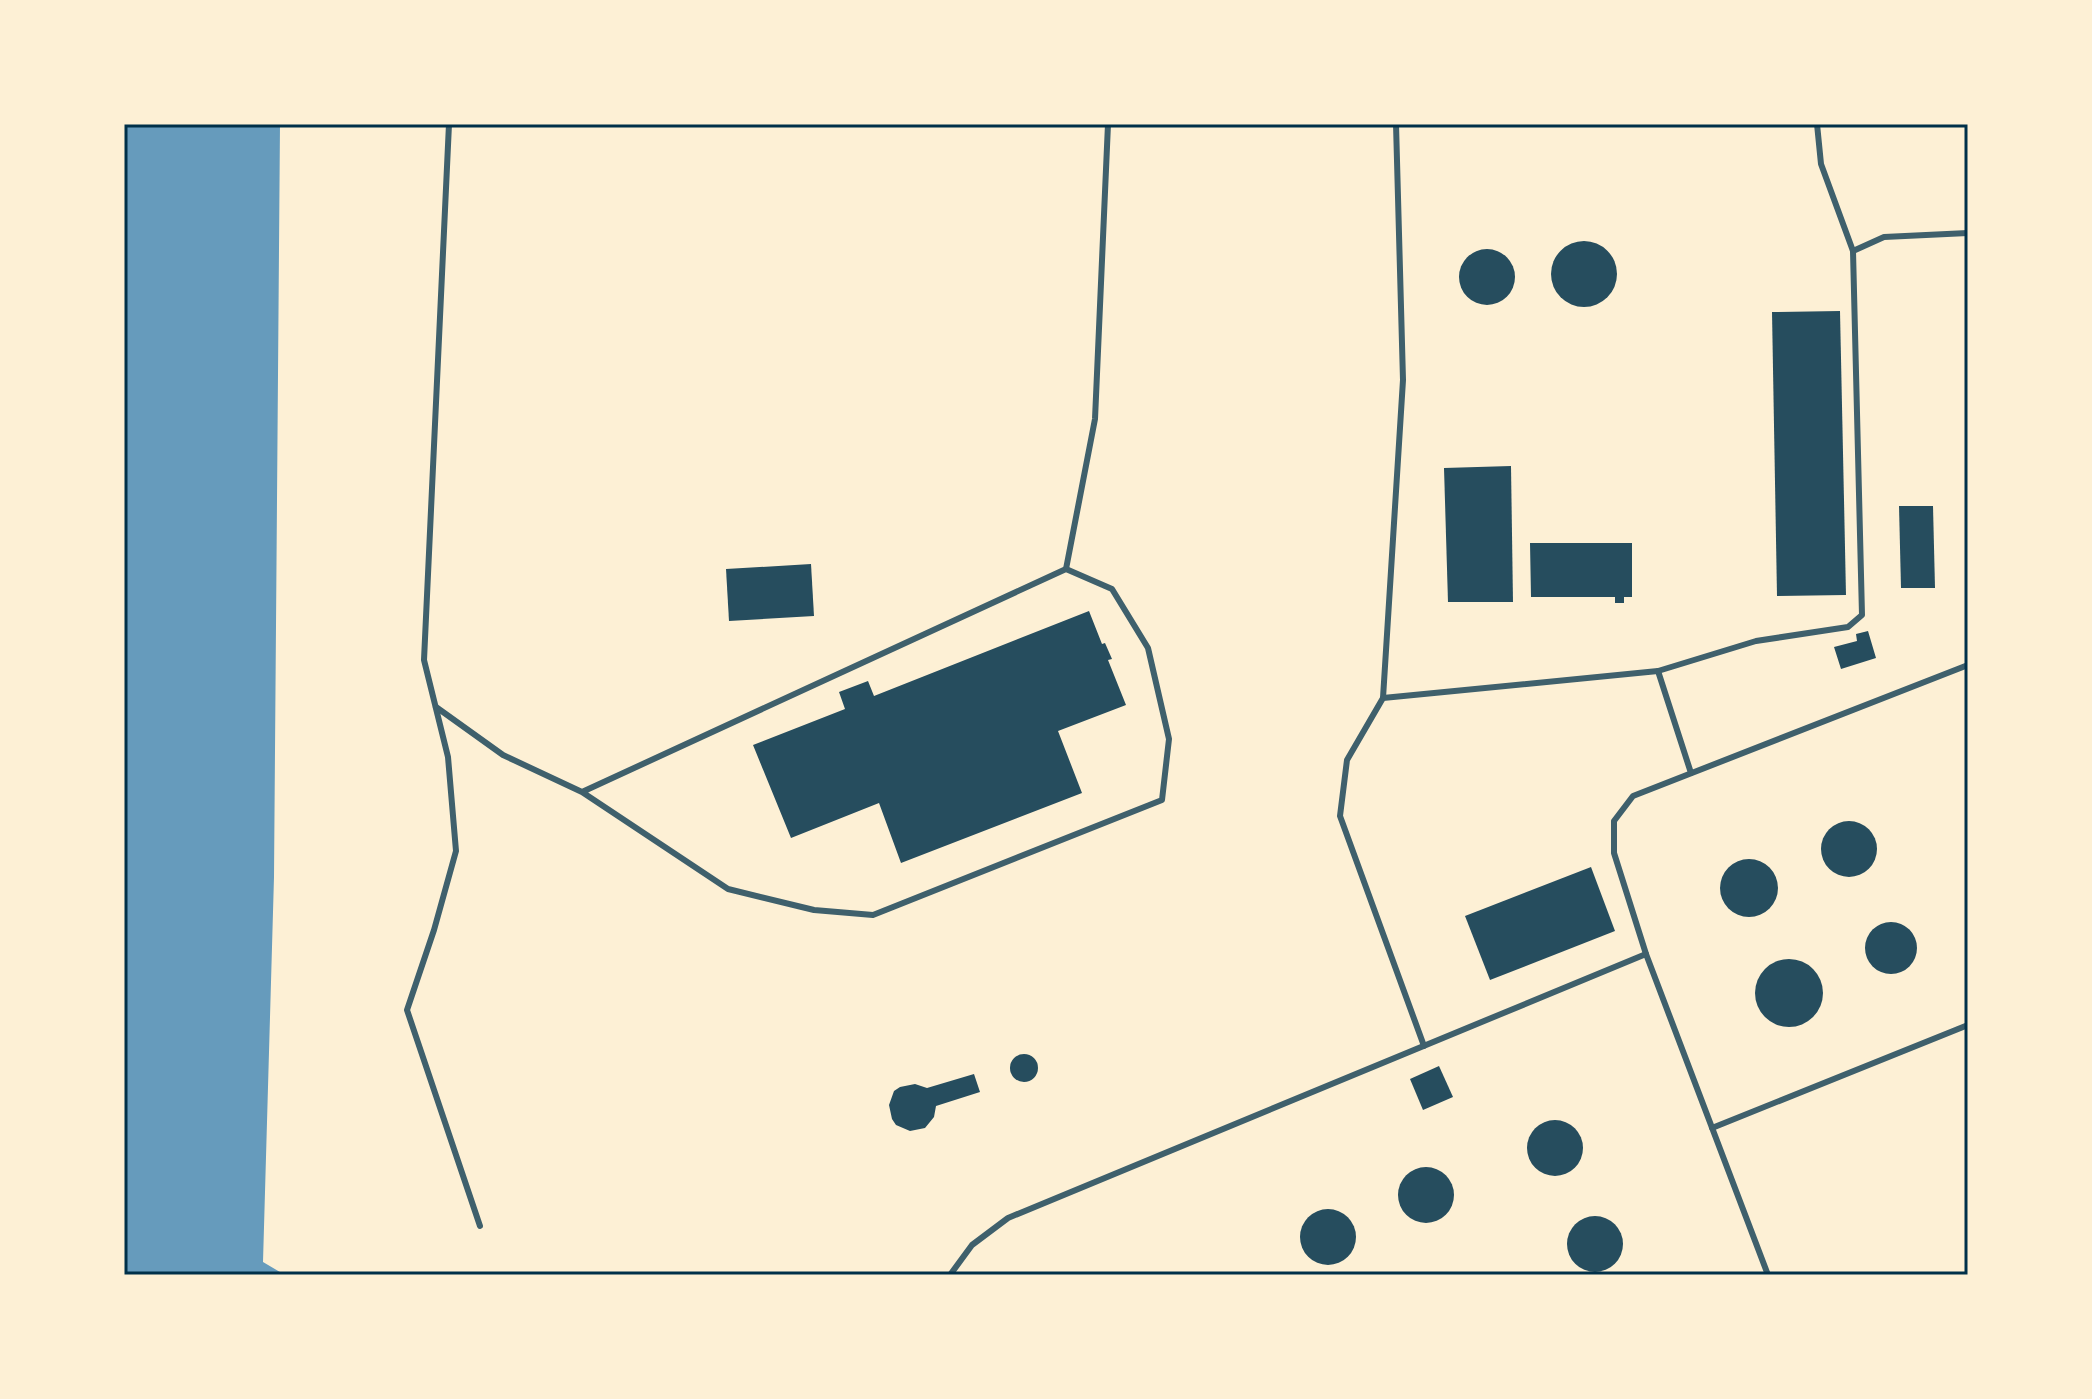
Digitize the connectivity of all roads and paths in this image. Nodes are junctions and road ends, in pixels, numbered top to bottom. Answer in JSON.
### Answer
{"nodes":[{"id":1,"x":449,"y":124,"type":"edge"},
{"id":2,"x":1108,"y":124,"type":"edge"},
{"id":3,"x":1396,"y":124,"type":"edge"},
{"id":4,"x":1817,"y":124,"type":"edge"},
{"id":5,"x":1968,"y":233,"type":"edge"},
{"id":6,"x":1853,"y":251,"type":"junction"},
{"id":7,"x":1066,"y":569,"type":"junction"},
{"id":8,"x":1968,"y":665,"type":"edge"},
{"id":9,"x":1658,"y":671,"type":"junction"},
{"id":10,"x":1383,"y":698,"type":"junction"},
{"id":11,"x":436,"y":707,"type":"junction"},
{"id":12,"x":1691,"y":773,"type":"junction"},
{"id":13,"x":582,"y":792,"type":"junction"},
{"id":14,"x":1646,"y":954,"type":"junction"},
{"id":15,"x":1968,"y":1025,"type":"edge"},
{"id":16,"x":1424,"y":1046,"type":"junction"},
{"id":17,"x":1712,"y":1128,"type":"junction"},
{"id":18,"x":480,"y":1226,"type":"dead end"},
{"id":19,"x":950,"y":1275,"type":"edge"},
{"id":20,"x":1768,"y":1275,"type":"edge"}],
"edges":[{"from":1,"to":11,"type":"lane"},
{"from":2,"to":7,"type":"lane"},
{"from":3,"to":10,"type":"lane"},
{"from":4,"to":6,"type":"lane"},
{"from":5,"to":6,"type":"lane"},
{"from":6,"to":9,"type":"lane"},
{"from":7,"to":13,"type":"lane"},
{"from":7,"to":13,"type":"lane"},
{"from":8,"to":12,"type":"lane"},
{"from":9,"to":10,"type":"lane"},
{"from":9,"to":12,"type":"lane"},
{"from":10,"to":16,"type":"lane"},
{"from":11,"to":13,"type":"lane"},
{"from":11,"to":18,"type":"lane"},
{"from":12,"to":14,"type":"lane"},
{"from":14,"to":16,"type":"lane"},
{"from":14,"to":17,"type":"lane"},
{"from":15,"to":17,"type":"lane"},
{"from":16,"to":19,"type":"lane"},
{"from":17,"to":20,"type":"lane"}]}
